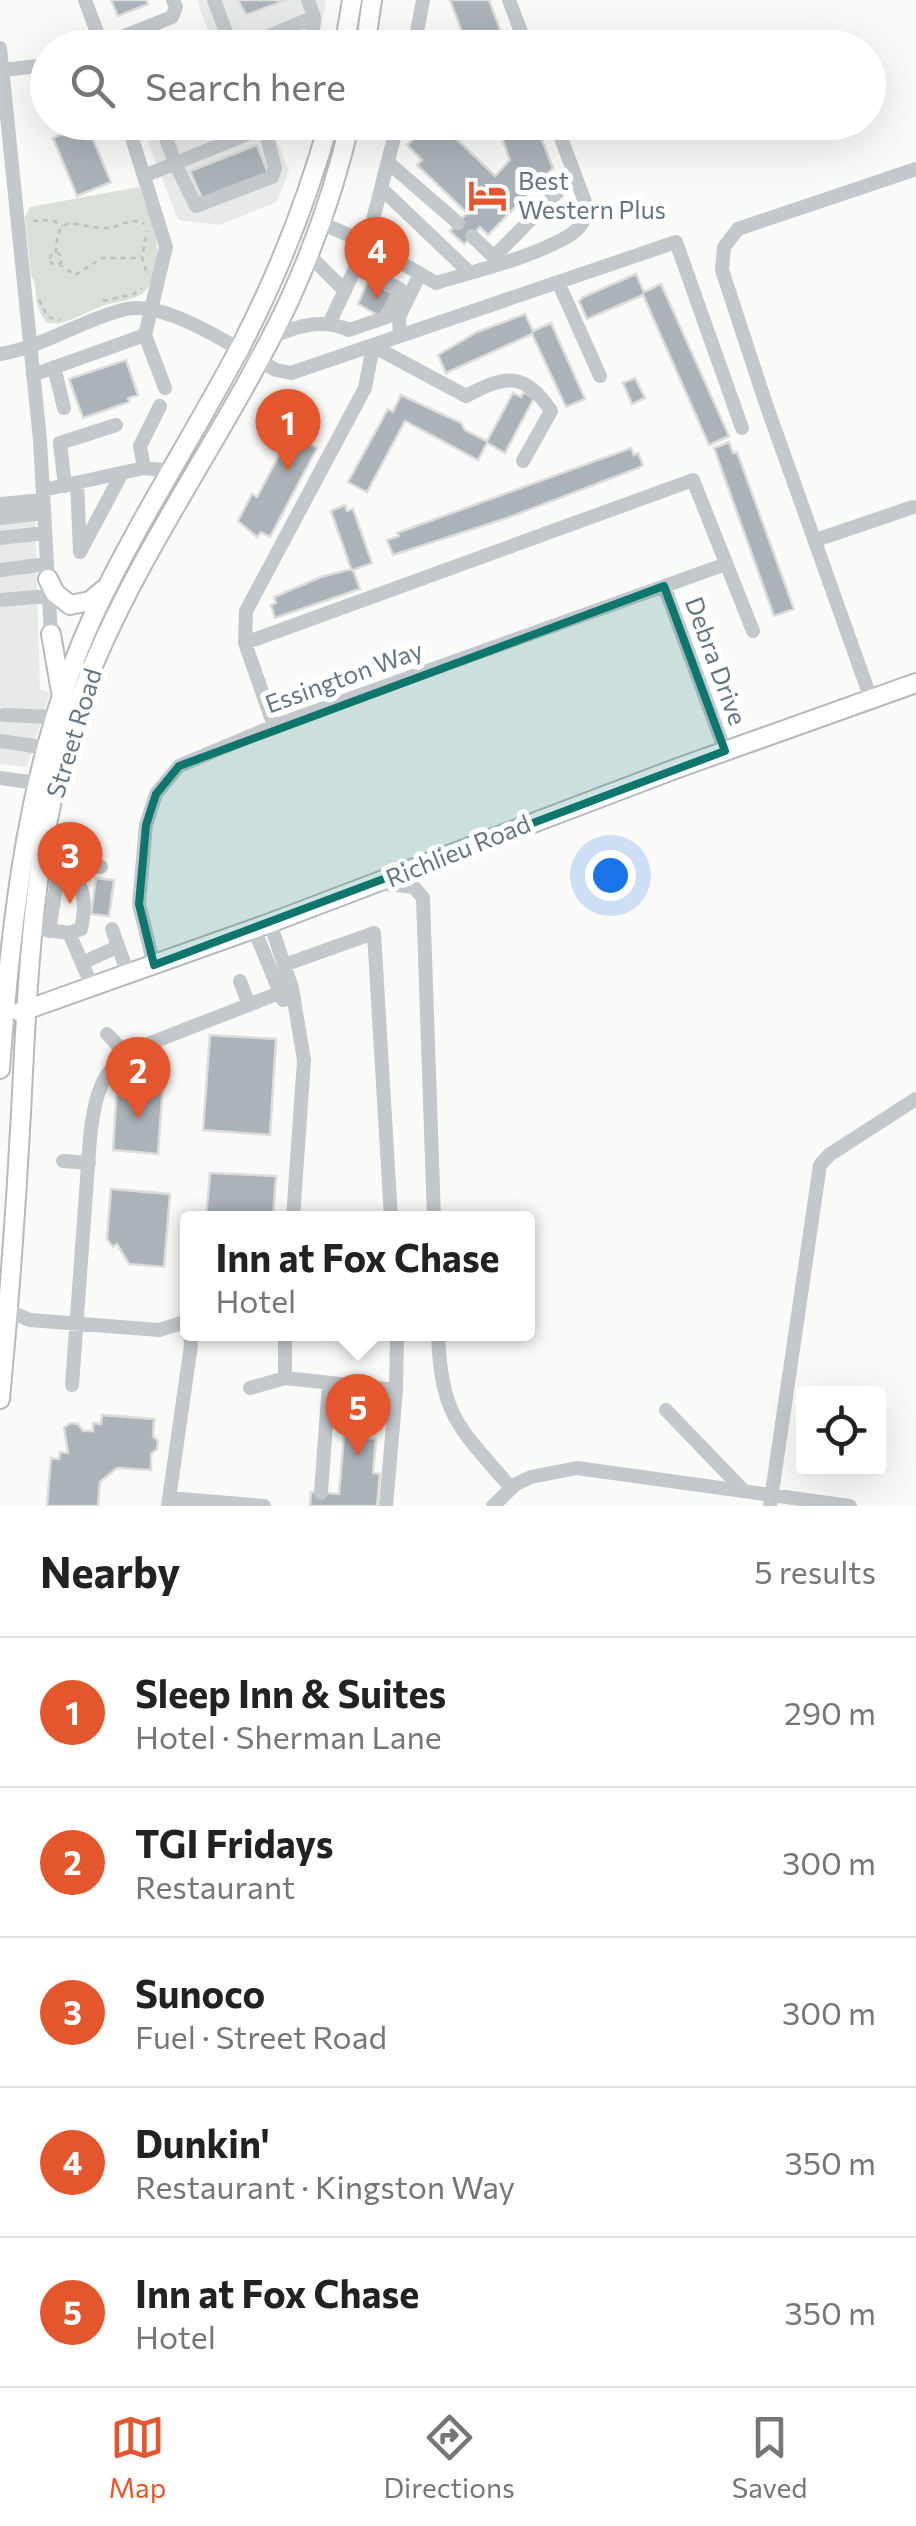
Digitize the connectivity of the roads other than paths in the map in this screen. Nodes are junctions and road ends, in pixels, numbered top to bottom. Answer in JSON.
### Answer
{"nodes":[{"id":1,"x":85,"y":0,"type":"edge"},
{"id":2,"x":174,"y":0,"type":"edge"},
{"id":3,"x":214,"y":0,"type":"edge"},
{"id":4,"x":308,"y":0,"type":"edge"},
{"id":5,"x":352,"y":0,"type":"edge"},
{"id":6,"x":372,"y":0,"type":"edge"},
{"id":7,"x":424,"y":0,"type":"edge"},
{"id":8,"x":509,"y":0,"type":"edge"},
{"id":9,"x":314,"y":17,"type":"junction"},
{"id":10,"x":95,"y":30,"type":"edge"},
{"id":11,"x":140,"y":30,"type":"edge"},
{"id":12,"x":225,"y":30,"type":"edge"},
{"id":13,"x":293,"y":30,"type":"edge"},
{"id":14,"x":313,"y":30,"type":"edge"},
{"id":15,"x":347,"y":30,"type":"edge"},
{"id":16,"x":368,"y":30,"type":"edge"},
{"id":17,"x":418,"y":30,"type":"edge"},
{"id":18,"x":520,"y":30,"type":"edge"},
{"id":19,"x":0,"y":48,"type":"edge"},
{"id":20,"x":30,"y":66,"type":"edge"},
{"id":21,"x":2,"y":70,"type":"junction"},
{"id":22,"x":133,"y":140,"type":"edge"},
{"id":23,"x":167,"y":140,"type":"edge"},
{"id":24,"x":232,"y":140,"type":"edge"},
{"id":25,"x":270,"y":140,"type":"edge"},
{"id":26,"x":323,"y":140,"type":"edge"},
{"id":27,"x":345,"y":140,"type":"edge"},
{"id":28,"x":395,"y":140,"type":"edge"},
{"id":29,"x":561,"y":140,"type":"edge"},
{"id":30,"x":390,"y":164,"type":"junction"},
{"id":31,"x":176,"y":165,"type":"junction"},
{"id":32,"x":916,"y":169,"type":"edge"},
{"id":33,"x":574,"y":175,"type":"junction"},
{"id":34,"x":144,"y":176,"type":"junction"},
{"id":35,"x":383,"y":190,"type":"junction"},
{"id":36,"x":458,"y":223,"type":"dead end"},
{"id":37,"x":321,"y":224,"type":"junction"},
{"id":38,"x":472,"y":236,"type":"dead end"},
{"id":39,"x":368,"y":242,"type":"junction"},
{"id":40,"x":309,"y":254,"type":"junction"},
{"id":41,"x":497,"y":260,"type":"junction"},
{"id":42,"x":356,"y":268,"type":"junction"},
{"id":43,"x":470,"y":273,"type":"junction"},
{"id":44,"x":420,"y":274,"type":"junction"},
{"id":45,"x":558,"y":282,"type":"junction"},
{"id":46,"x":345,"y":291,"type":"junction"},
{"id":47,"x":151,"y":309,"type":"junction"},
{"id":48,"x":330,"y":322,"type":"junction"},
{"id":49,"x":146,"y":335,"type":"junction"},
{"id":50,"x":400,"y":336,"type":"junction"},
{"id":51,"x":270,"y":338,"type":"junction"},
{"id":52,"x":30,"y":346,"type":"junction"},
{"id":53,"x":373,"y":346,"type":"junction"},
{"id":54,"x":238,"y":350,"type":"junction"},
{"id":55,"x":0,"y":354,"type":"edge"},
{"id":56,"x":258,"y":360,"type":"junction"},
{"id":57,"x":54,"y":367,"type":"junction"},
{"id":58,"x":33,"y":375,"type":"junction"},
{"id":59,"x":600,"y":376,"type":"dead end"},
{"id":60,"x":166,"y":388,"type":"dead end"},
{"id":61,"x":160,"y":406,"type":"dead end"},
{"id":62,"x":64,"y":408,"type":"dead end"},
{"id":63,"x":116,"y":425,"type":"dead end"},
{"id":64,"x":742,"y":428,"type":"dead end"},
{"id":65,"x":523,"y":461,"type":"dead end"},
{"id":66,"x":144,"y":468,"type":"junction"},
{"id":67,"x":170,"y":470,"type":"junction"},
{"id":68,"x":122,"y":473,"type":"junction"},
{"id":69,"x":71,"y":484,"type":"junction"},
{"id":70,"x":44,"y":501,"type":"junction"},
{"id":71,"x":0,"y":504,"type":"edge"},
{"id":72,"x":913,"y":507,"type":"dead end"},
{"id":73,"x":0,"y":518,"type":"edge"},
{"id":74,"x":46,"y":533,"type":"junction"},
{"id":75,"x":0,"y":538,"type":"edge"},
{"id":76,"x":816,"y":540,"type":"junction"},
{"id":77,"x":726,"y":564,"type":"junction"},
{"id":78,"x":0,"y":570,"type":"edge"},
{"id":79,"x":112,"y":578,"type":"junction"},
{"id":80,"x":48,"y":580,"type":"junction"},
{"id":81,"x":664,"y":586,"type":"junction"},
{"id":82,"x":0,"y":600,"type":"edge"},
{"id":83,"x":754,"y":631,"type":"dead end"},
{"id":84,"x":51,"y":634,"type":"joint"},
{"id":85,"x":244,"y":643,"type":"junction"},
{"id":86,"x":916,"y":684,"type":"edge"},
{"id":87,"x":871,"y":699,"type":"junction"},
{"id":88,"x":58,"y":712,"type":"junction"},
{"id":89,"x":4,"y":715,"type":"dead end"},
{"id":90,"x":274,"y":726,"type":"junction"},
{"id":91,"x":0,"y":741,"type":"edge"},
{"id":92,"x":48,"y":748,"type":"junction"},
{"id":93,"x":725,"y":752,"type":"junction"},
{"id":94,"x":0,"y":778,"type":"edge"},
{"id":95,"x":37,"y":783,"type":"junction"},
{"id":96,"x":44,"y":846,"type":"junction"},
{"id":97,"x":60,"y":862,"type":"junction"},
{"id":98,"x":101,"y":867,"type":"dead end"},
{"id":99,"x":378,"y":882,"type":"junction"},
{"id":100,"x":262,"y":926,"type":"junction"},
{"id":101,"x":41,"y":929,"type":"junction"},
{"id":102,"x":112,"y":930,"type":"dead end"},
{"id":103,"x":69,"y":934,"type":"junction"},
{"id":104,"x":117,"y":947,"type":"junction"},
{"id":105,"x":82,"y":963,"type":"junction"},
{"id":106,"x":154,"y":965,"type":"junction"},
{"id":107,"x":284,"y":965,"type":"junction"},
{"id":108,"x":128,"y":974,"type":"junction"},
{"id":109,"x":240,"y":982,"type":"dead end"},
{"id":110,"x":92,"y":986,"type":"junction"},
{"id":111,"x":286,"y":990,"type":"junction"},
{"id":112,"x":249,"y":1005,"type":"junction"},
{"id":113,"x":28,"y":1010,"type":"junction"},
{"id":114,"x":2,"y":1018,"type":"edge"},
{"id":115,"x":107,"y":1034,"type":"dead end"},
{"id":116,"x":126,"y":1054,"type":"junction"},
{"id":117,"x":0,"y":1069,"type":"edge"},
{"id":118,"x":916,"y":1099,"type":"edge"},
{"id":119,"x":63,"y":1161,"type":"dead end"},
{"id":120,"x":89,"y":1163,"type":"junction"},
{"id":121,"x":294,"y":1211,"type":"edge"},
{"id":122,"x":390,"y":1211,"type":"edge"},
{"id":123,"x":434,"y":1211,"type":"edge"},
{"id":124,"x":4,"y":1308,"type":"edge"},
{"id":125,"x":78,"y":1324,"type":"junction"},
{"id":126,"x":180,"y":1327,"type":"edge"},
{"id":127,"x":186,"y":1341,"type":"edge"},
{"id":128,"x":285,"y":1341,"type":"edge"},
{"id":129,"x":397,"y":1341,"type":"edge"},
{"id":130,"x":439,"y":1341,"type":"edge"},
{"id":131,"x":286,"y":1378,"type":"junction"},
{"id":132,"x":329,"y":1383,"type":"junction"},
{"id":133,"x":72,"y":1384,"type":"dead end"},
{"id":134,"x":250,"y":1388,"type":"dead end"},
{"id":135,"x":0,"y":1390,"type":"edge"},
{"id":136,"x":396,"y":1390,"type":"junction"},
{"id":137,"x":666,"y":1410,"type":"dead end"},
{"id":138,"x":511,"y":1488,"type":"junction"},
{"id":139,"x":744,"y":1491,"type":"junction"},
{"id":140,"x":321,"y":1493,"type":"dead end"},
{"id":141,"x":771,"y":1500,"type":"edge"},
{"id":142,"x":168,"y":1502,"type":"edge"},
{"id":143,"x":264,"y":1506,"type":"edge"},
{"id":144,"x":386,"y":1506,"type":"edge"},
{"id":145,"x":493,"y":1506,"type":"edge"},
{"id":146,"x":850,"y":1506,"type":"edge"}],
"edges":[{"from":1,"to":10,"type":"street"},
{"from":2,"to":11,"type":"street"},
{"from":3,"to":12,"type":"street"},
{"from":4,"to":9,"type":"street"},
{"from":5,"to":15,"type":"main road"},
{"from":6,"to":16,"type":"main road"},
{"from":7,"to":17,"type":"street"},
{"from":8,"to":18,"type":"street"},
{"from":9,"to":13,"type":"street"},
{"from":9,"to":14,"type":"street"},
{"from":19,"to":21,"type":"street"},
{"from":20,"to":21,"type":"street"},
{"from":21,"to":52,"type":"street"},
{"from":22,"to":34,"type":"street"},
{"from":23,"to":31,"type":"street"},
{"from":24,"to":31,"type":"street"},
{"from":25,"to":31,"type":"street"},
{"from":26,"to":54,"type":"main road","name":"Street Road"},
{"from":27,"to":37,"type":"main road","name":"Street Road"},
{"from":28,"to":30,"type":"street"},
{"from":29,"to":33,"type":"street"},
{"from":30,"to":35,"type":"street"},
{"from":30,"to":36,"type":"street"},
{"from":31,"to":34,"type":"street"},
{"from":32,"to":76,"type":"street"},
{"from":33,"to":41,"type":"street"},
{"from":33,"to":41,"type":"street"},
{"from":34,"to":47,"type":"street"},
{"from":35,"to":39,"type":"street"},
{"from":35,"to":43,"type":"street"},
{"from":37,"to":39,"type":"street"},
{"from":37,"to":40,"type":"main road","name":"Street Road"},
{"from":38,"to":41,"type":"street"},
{"from":39,"to":42,"type":"street"},
{"from":39,"to":44,"type":"street"},
{"from":40,"to":46,"type":"street"},
{"from":40,"to":51,"type":"main road","name":"Street Road"},
{"from":41,"to":43,"type":"street"},
{"from":42,"to":46,"type":"street"},
{"from":42,"to":48,"type":"street"},
{"from":43,"to":44,"type":"street"},
{"from":44,"to":50,"type":"street"},
{"from":45,"to":50,"type":"street"},
{"from":45,"to":59,"type":"street"},
{"from":45,"to":64,"type":"street"},
{"from":46,"to":48,"type":"street"},
{"from":47,"to":49,"type":"street"},
{"from":47,"to":52,"type":"street"},
{"from":47,"to":54,"type":"street"},
{"from":48,"to":51,"type":"street"},
{"from":49,"to":57,"type":"street"},
{"from":49,"to":60,"type":"street"},
{"from":50,"to":53,"type":"street"},
{"from":51,"to":56,"type":"main road","name":"Street Road"},
{"from":52,"to":55,"type":"street"},
{"from":52,"to":58,"type":"street"},
{"from":53,"to":56,"type":"street"},
{"from":53,"to":65,"type":"street"},
{"from":53,"to":85,"type":"street"},
{"from":54,"to":56,"type":"street"},
{"from":54,"to":67,"type":"main road","name":"Street Road"},
{"from":56,"to":96,"type":"main road","name":"Street Road"},
{"from":57,"to":58,"type":"street"},
{"from":57,"to":62,"type":"street"},
{"from":58,"to":70,"type":"street"},
{"from":61,"to":66,"type":"street"},
{"from":63,"to":69,"type":"street"},
{"from":66,"to":67,"type":"street"},
{"from":66,"to":68,"type":"street"},
{"from":67,"to":79,"type":"main road","name":"Street Road"},
{"from":68,"to":69,"type":"street"},
{"from":68,"to":69,"type":"street"},
{"from":69,"to":70,"type":"street"},
{"from":70,"to":71,"type":"street"},
{"from":70,"to":73,"type":"street"},
{"from":70,"to":74,"type":"street"},
{"from":72,"to":76,"type":"street"},
{"from":74,"to":75,"type":"street"},
{"from":74,"to":80,"type":"street"},
{"from":76,"to":87,"type":"street"},
{"from":77,"to":81,"type":"street","name":"Essington Way"},
{"from":77,"to":83,"type":"street"},
{"from":77,"to":85,"type":"street"},
{"from":78,"to":80,"type":"street"},
{"from":79,"to":80,"type":"main road"},
{"from":79,"to":88,"type":"main road","name":"Street Road"},
{"from":80,"to":82,"type":"street"},
{"from":80,"to":84,"type":"street"},
{"from":81,"to":90,"type":"street","name":"Essington Way"},
{"from":81,"to":93,"type":"street","name":"Debra Drive"},
{"from":84,"to":88,"type":"main road"},
{"from":85,"to":90,"type":"street"},
{"from":86,"to":87,"type":"main road","name":"Richlieu Road"},
{"from":87,"to":93,"type":"main road","name":"Richlieu Road"},
{"from":88,"to":89,"type":"street"},
{"from":88,"to":92,"type":"main road","name":"Street Road"},
{"from":90,"to":106,"type":"street","name":"Essington Way"},
{"from":91,"to":92,"type":"street"},
{"from":92,"to":95,"type":"main road","name":"Street Road"},
{"from":93,"to":99,"type":"main road","name":"Richlieu Road"},
{"from":94,"to":95,"type":"street"},
{"from":95,"to":114,"type":"main road","name":"Street Road"},
{"from":96,"to":97,"type":"street"},
{"from":96,"to":101,"type":"main road","name":"Street Road"},
{"from":97,"to":98,"type":"street"},
{"from":97,"to":101,"type":"street"},
{"from":97,"to":103,"type":"street"},
{"from":99,"to":100,"type":"main road","name":"Richlieu Road"},
{"from":99,"to":123,"type":"street"},
{"from":100,"to":106,"type":"main road","name":"Richlieu Road"},
{"from":100,"to":107,"type":"street"},
{"from":100,"to":111,"type":"street"},
{"from":101,"to":103,"type":"street"},
{"from":101,"to":113,"type":"main road","name":"Street Road"},
{"from":102,"to":104,"type":"street"},
{"from":103,"to":105,"type":"street"},
{"from":104,"to":105,"type":"street"},
{"from":104,"to":108,"type":"street"},
{"from":105,"to":110,"type":"street"},
{"from":106,"to":108,"type":"main road","name":"Richlieu Road"},
{"from":107,"to":111,"type":"street"},
{"from":107,"to":122,"type":"street"},
{"from":108,"to":110,"type":"main road","name":"Richlieu Road"},
{"from":109,"to":112,"type":"street"},
{"from":110,"to":113,"type":"main road","name":"Richlieu Road"},
{"from":111,"to":112,"type":"street"},
{"from":111,"to":121,"type":"street"},
{"from":112,"to":116,"type":"street"},
{"from":113,"to":114,"type":"main road","name":"Richlieu Road"},
{"from":113,"to":124,"type":"main road","name":"Street Road"},
{"from":114,"to":117,"type":"main road","name":"Street Road"},
{"from":115,"to":116,"type":"street"},
{"from":116,"to":120,"type":"street"},
{"from":118,"to":141,"type":"street"},
{"from":119,"to":120,"type":"street"},
{"from":120,"to":125,"type":"street"},
{"from":124,"to":125,"type":"street"},
{"from":124,"to":135,"type":"main road","name":"Street Road"},
{"from":125,"to":126,"type":"street"},
{"from":125,"to":133,"type":"street"},
{"from":127,"to":142,"type":"street"},
{"from":128,"to":131,"type":"street"},
{"from":129,"to":136,"type":"street"},
{"from":130,"to":138,"type":"street"},
{"from":131,"to":132,"type":"street"},
{"from":131,"to":134,"type":"street"},
{"from":132,"to":136,"type":"street"},
{"from":132,"to":140,"type":"street"},
{"from":136,"to":144,"type":"street"},
{"from":137,"to":139,"type":"street"},
{"from":138,"to":139,"type":"street"},
{"from":138,"to":145,"type":"street"},
{"from":139,"to":141,"type":"street"},
{"from":141,"to":146,"type":"street"},
{"from":142,"to":143,"type":"street"}]}
